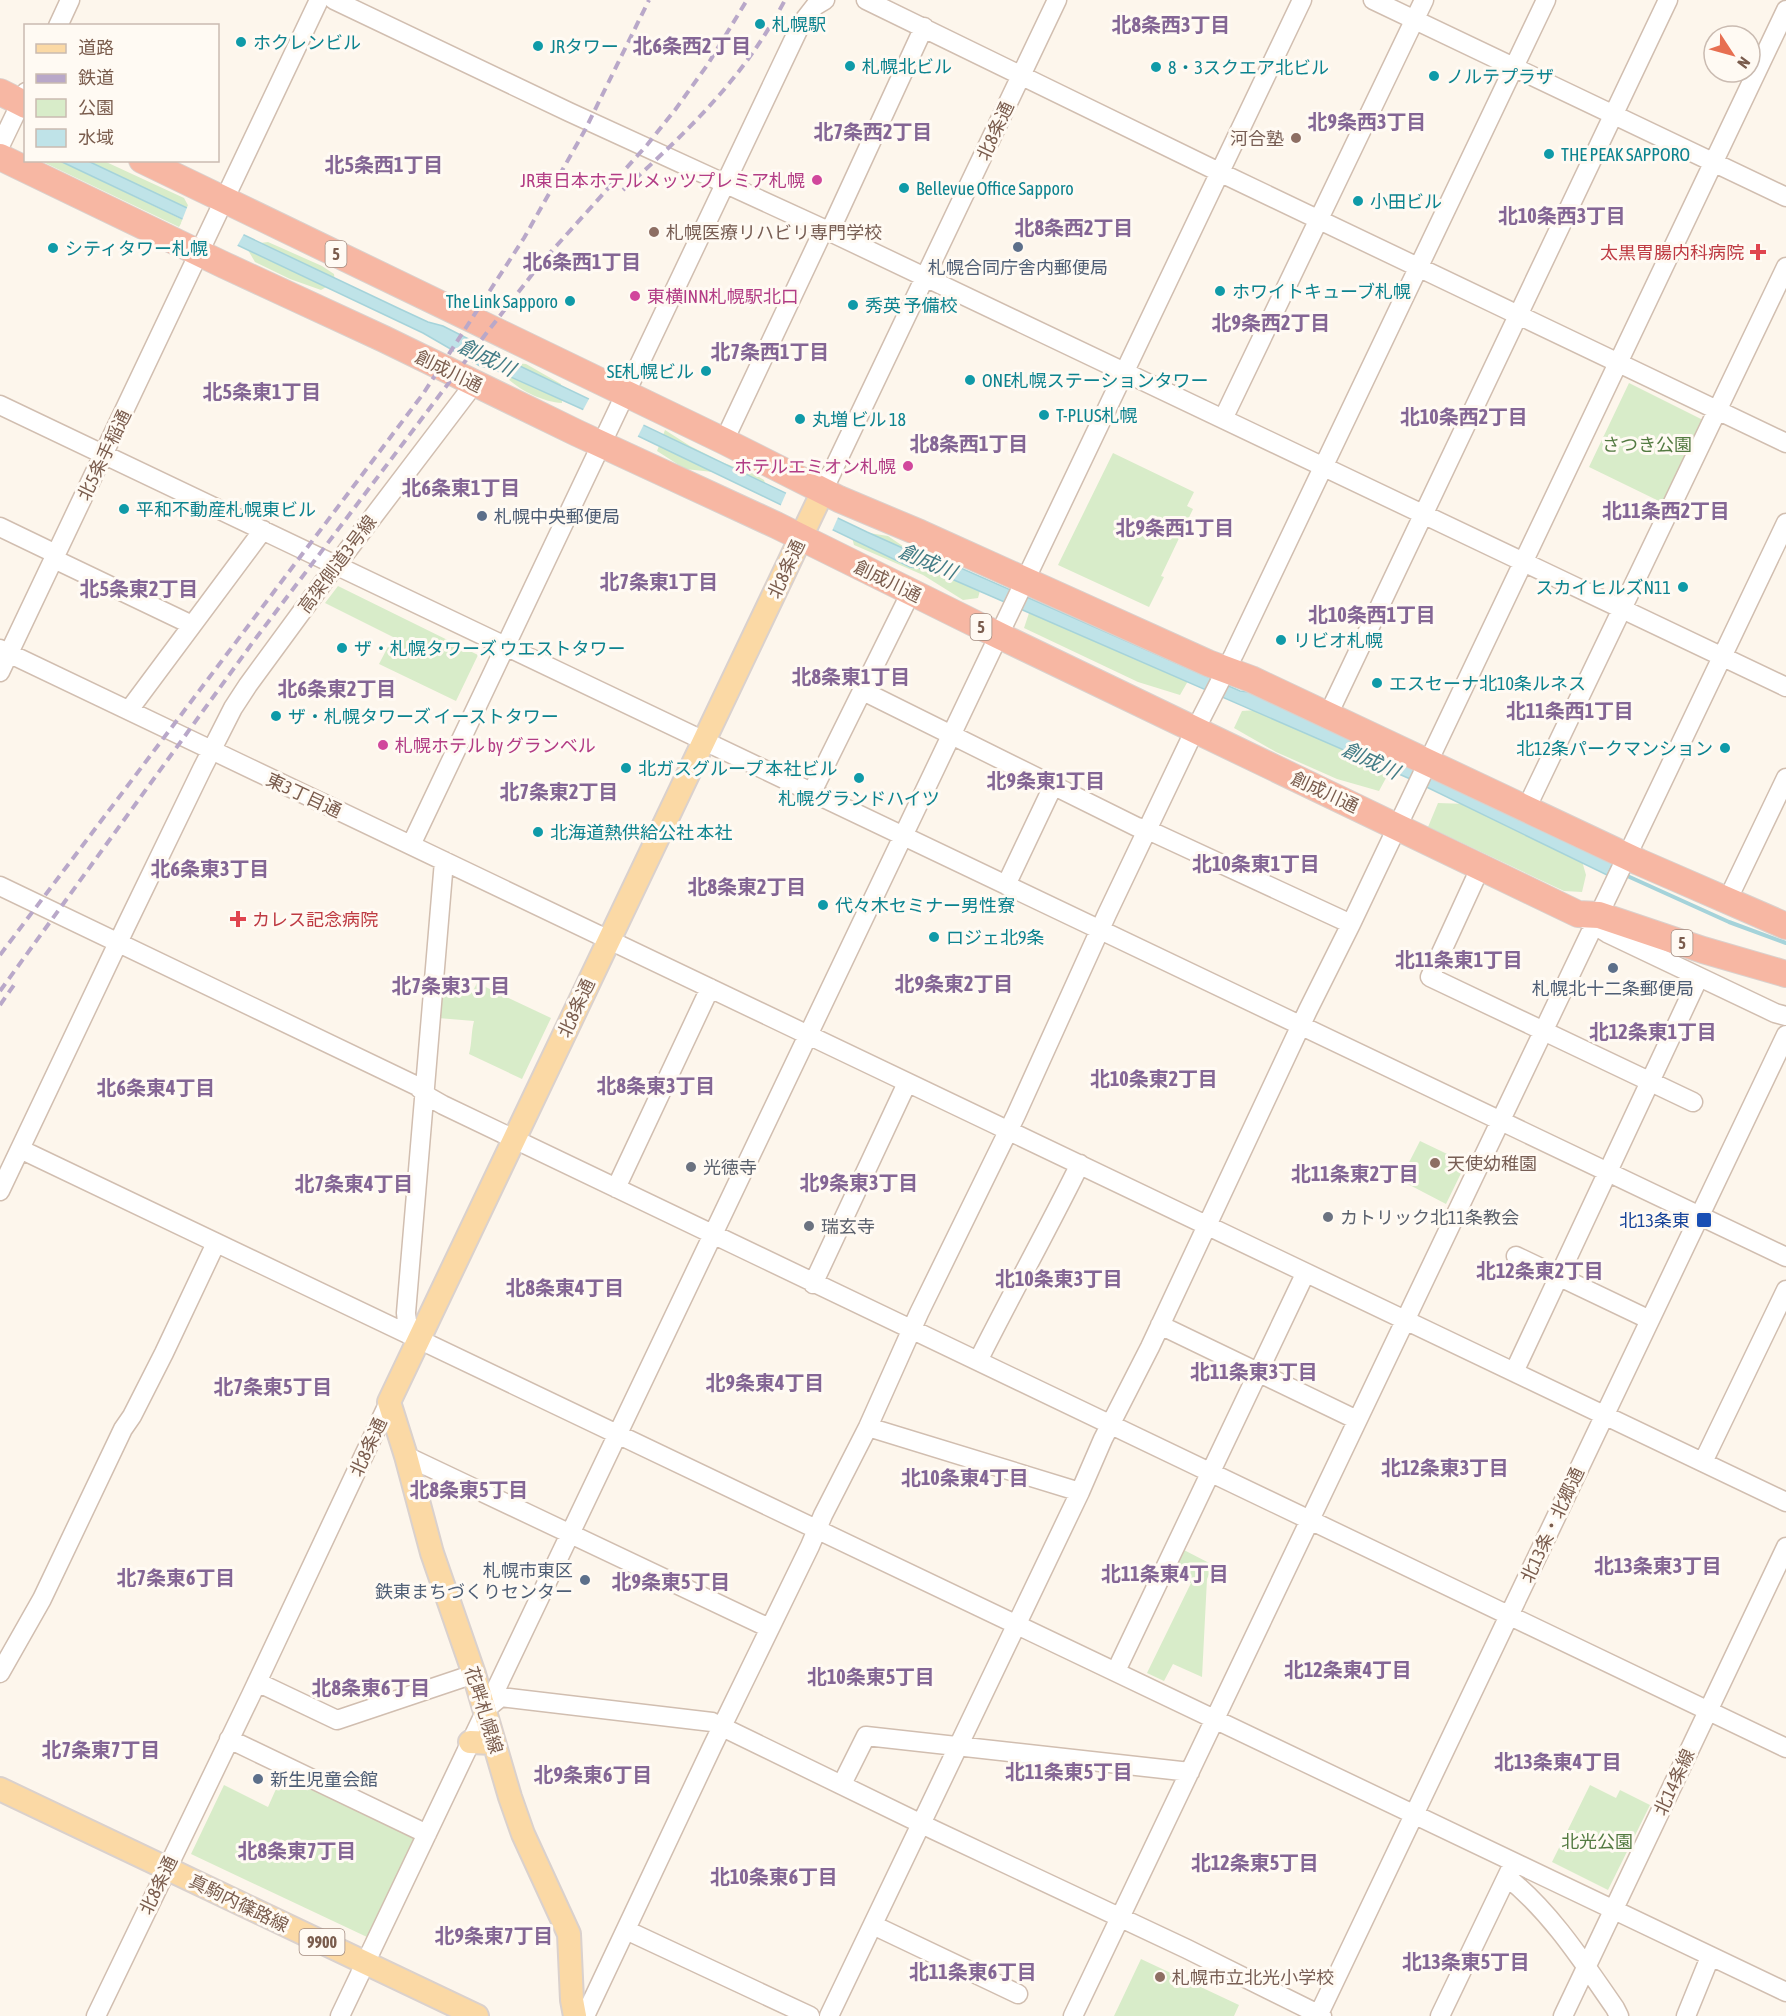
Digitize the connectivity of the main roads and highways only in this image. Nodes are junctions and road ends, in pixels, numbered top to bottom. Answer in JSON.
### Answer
{"nodes":[{"id":1,"x":1,"y":148,"type":"edge"},
{"id":2,"x":24,"y":159,"type":"edge"},
{"id":3,"x":30,"y":162,"type":"edge"},
{"id":4,"x":145,"y":162,"type":"edge"},
{"id":5,"x":812,"y":514,"type":"junction"},
{"id":6,"x":1786,"y":926,"type":"edge"},
{"id":7,"x":1786,"y":974,"type":"edge"},
{"id":8,"x":389,"y":1402,"type":"joint"},
{"id":9,"x":470,"y":1742,"type":"road end"},
{"id":10,"x":494,"y":1743,"type":"junction"},
{"id":11,"x":0,"y":1789,"type":"edge"},
{"id":12,"x":467,"y":2014,"type":"edge"},
{"id":13,"x":575,"y":2016,"type":"edge"}],
"edges":[{"from":1,"to":2,"type":"highway","name":"創成川通","number":"5"},
{"from":3,"to":5,"type":"highway","name":"創成川通","number":"5"},
{"from":4,"to":5,"type":"highway","name":"創成川通","number":"5"},
{"from":5,"to":6,"type":"highway","name":"創成川通","number":"5"},
{"from":5,"to":7,"type":"highway","name":"創成川通","number":"5"},
{"from":5,"to":8,"type":"main road","name":"北8条通"},
{"from":8,"to":10,"type":"main road","name":"花畔札幌線"},
{"from":9,"to":10,"type":"main road"},
{"from":10,"to":13,"type":"main road","name":"花畔札幌線"},
{"from":11,"to":12,"type":"main road","name":"真駒内篠路線","number":"9900"}]}
